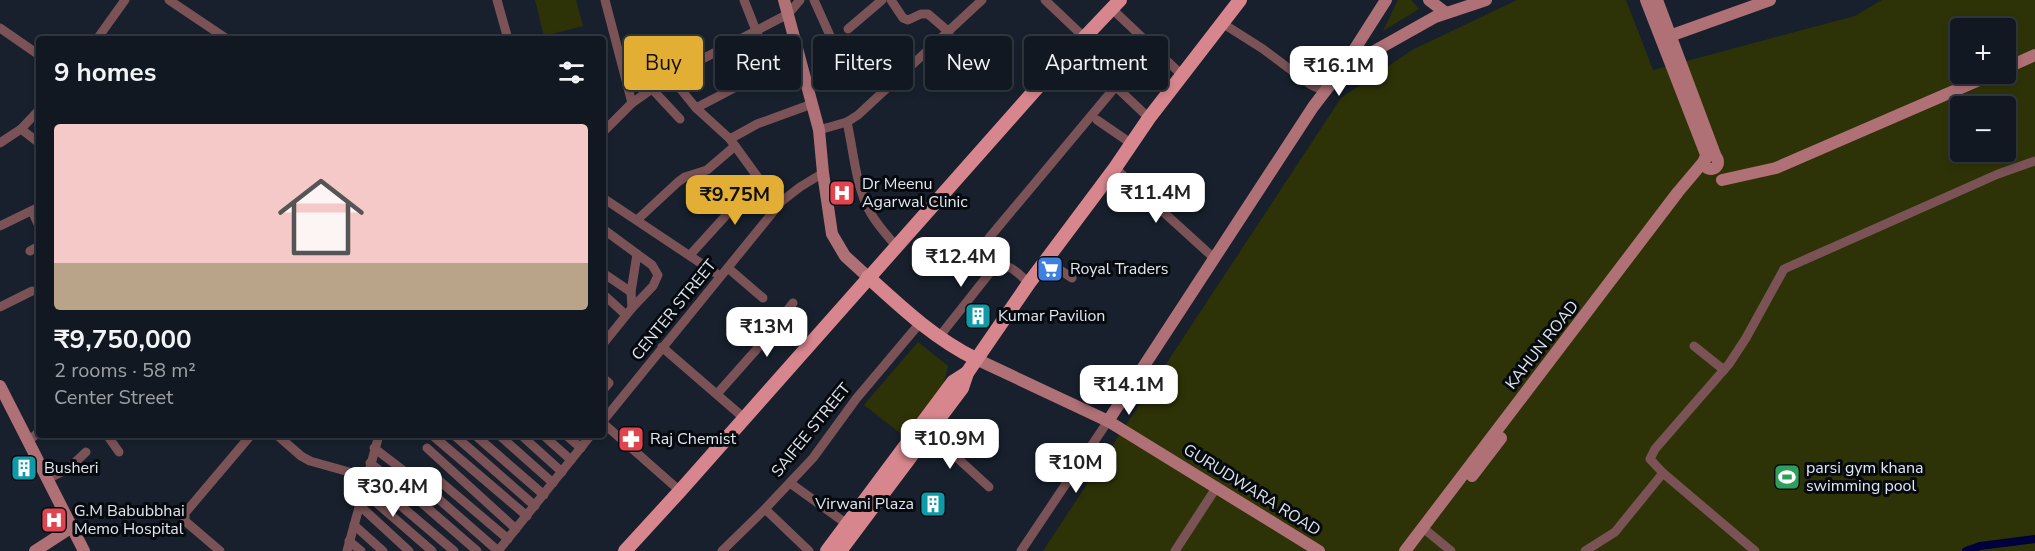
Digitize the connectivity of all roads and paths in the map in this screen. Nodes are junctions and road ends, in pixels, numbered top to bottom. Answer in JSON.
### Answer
{"nodes":[{"id":1,"x":125,"y":0,"type":"edge"},
{"id":2,"x":169,"y":0,"type":"edge"},
{"id":3,"x":497,"y":0,"type":"edge"},
{"id":4,"x":605,"y":0,"type":"edge"},
{"id":5,"x":744,"y":0,"type":"edge"},
{"id":6,"x":784,"y":0,"type":"edge"},
{"id":7,"x":800,"y":0,"type":"edge"},
{"id":8,"x":814,"y":0,"type":"edge"},
{"id":9,"x":882,"y":0,"type":"edge"},
{"id":10,"x":891,"y":0,"type":"edge"},
{"id":11,"x":1045,"y":0,"type":"edge"},
{"id":12,"x":1240,"y":0,"type":"edge"},
{"id":13,"x":1386,"y":0,"type":"edge"},
{"id":14,"x":1428,"y":0,"type":"edge"},
{"id":15,"x":1486,"y":0,"type":"edge"},
{"id":16,"x":1646,"y":0,"type":"edge"},
{"id":17,"x":1657,"y":0,"type":"edge"},
{"id":18,"x":1770,"y":0,"type":"edge"},
{"id":19,"x":977,"y":2,"type":"edge"},
{"id":20,"x":1115,"y":4,"type":"edge"},
{"id":21,"x":788,"y":14,"type":"junction"},
{"id":22,"x":1441,"y":15,"type":"junction"},
{"id":23,"x":1222,"y":22,"type":"junction"},
{"id":24,"x":0,"y":28,"type":"edge"},
{"id":25,"x":848,"y":29,"type":"dead end"},
{"id":26,"x":756,"y":31,"type":"junction"},
{"id":27,"x":1368,"y":31,"type":"junction"},
{"id":28,"x":949,"y":32,"type":"junction"},
{"id":29,"x":99,"y":36,"type":"edge"},
{"id":30,"x":223,"y":36,"type":"edge"},
{"id":31,"x":507,"y":36,"type":"edge"},
{"id":32,"x":758,"y":36,"type":"edge"},
{"id":33,"x":830,"y":36,"type":"edge"},
{"id":34,"x":945,"y":36,"type":"edge"},
{"id":35,"x":1083,"y":36,"type":"edge"},
{"id":36,"x":1085,"y":36,"type":"edge"},
{"id":37,"x":1665,"y":37,"type":"junction"},
{"id":38,"x":1382,"y":46,"type":"junction"},
{"id":39,"x":36,"y":53,"type":"edge"},
{"id":40,"x":925,"y":54,"type":"edge"},
{"id":41,"x":2035,"y":55,"type":"edge"},
{"id":42,"x":703,"y":59,"type":"edge"},
{"id":43,"x":2016,"y":64,"type":"edge"},
{"id":44,"x":1342,"y":69,"type":"junction"},
{"id":45,"x":1182,"y":75,"type":"junction"},
{"id":46,"x":1970,"y":84,"type":"edge"},
{"id":47,"x":649,"y":90,"type":"edge"},
{"id":48,"x":654,"y":90,"type":"edge"},
{"id":49,"x":681,"y":90,"type":"edge"},
{"id":50,"x":731,"y":90,"type":"edge"},
{"id":51,"x":1036,"y":90,"type":"edge"},
{"id":52,"x":1113,"y":90,"type":"edge"},
{"id":53,"x":1120,"y":90,"type":"edge"},
{"id":54,"x":1324,"y":91,"type":"junction"},
{"id":55,"x":632,"y":103,"type":"junction"},
{"id":56,"x":812,"y":104,"type":"junction"},
{"id":57,"x":696,"y":108,"type":"junction"},
{"id":58,"x":36,"y":113,"type":"edge"},
{"id":59,"x":1149,"y":118,"type":"junction"},
{"id":60,"x":680,"y":119,"type":"dead end"},
{"id":61,"x":1097,"y":120,"type":"dead end"},
{"id":62,"x":847,"y":122,"type":"junction"},
{"id":63,"x":21,"y":129,"type":"junction"},
{"id":64,"x":606,"y":129,"type":"edge"},
{"id":65,"x":819,"y":129,"type":"junction"},
{"id":66,"x":36,"y":141,"type":"edge"},
{"id":67,"x":733,"y":142,"type":"junction"},
{"id":68,"x":0,"y":143,"type":"edge"},
{"id":69,"x":1132,"y":144,"type":"junction"},
{"id":70,"x":2035,"y":161,"type":"edge"},
{"id":71,"x":1711,"y":162,"type":"junction"},
{"id":72,"x":1115,"y":168,"type":"junction"},
{"id":73,"x":823,"y":173,"type":"junction"},
{"id":74,"x":759,"y":179,"type":"junction"},
{"id":75,"x":606,"y":200,"type":"edge"},
{"id":76,"x":782,"y":201,"type":"junction"},
{"id":77,"x":35,"y":209,"type":"edge"},
{"id":78,"x":637,"y":220,"type":"junction"},
{"id":79,"x":0,"y":226,"type":"edge"},
{"id":80,"x":606,"y":232,"type":"edge"},
{"id":81,"x":896,"y":246,"type":"junction"},
{"id":82,"x":637,"y":254,"type":"junction"},
{"id":83,"x":690,"y":255,"type":"junction"},
{"id":84,"x":1215,"y":259,"type":"junction"},
{"id":85,"x":1047,"y":261,"type":"junction"},
{"id":86,"x":996,"y":267,"type":"junction"},
{"id":87,"x":728,"y":268,"type":"junction"},
{"id":88,"x":606,"y":275,"type":"edge"},
{"id":89,"x":720,"y":276,"type":"junction"},
{"id":90,"x":868,"y":277,"type":"junction"},
{"id":91,"x":1072,"y":278,"type":"dead end"},
{"id":92,"x":1029,"y":283,"type":"junction"},
{"id":93,"x":32,"y":291,"type":"dead end"},
{"id":94,"x":630,"y":292,"type":"junction"},
{"id":95,"x":606,"y":296,"type":"edge"},
{"id":96,"x":763,"y":298,"type":"dead end"},
{"id":97,"x":793,"y":303,"type":"dead end"},
{"id":98,"x":0,"y":306,"type":"edge"},
{"id":99,"x":629,"y":311,"type":"junction"},
{"id":100,"x":920,"y":323,"type":"junction"},
{"id":101,"x":939,"y":337,"type":"junction"},
{"id":102,"x":606,"y":340,"type":"edge"},
{"id":103,"x":662,"y":346,"type":"junction"},
{"id":104,"x":1694,"y":346,"type":"dead end"},
{"id":105,"x":976,"y":359,"type":"junction"},
{"id":106,"x":1724,"y":370,"type":"junction"},
{"id":107,"x":967,"y":373,"type":"junction"},
{"id":108,"x":0,"y":387,"type":"edge"},
{"id":109,"x":717,"y":394,"type":"junction"},
{"id":110,"x":606,"y":418,"type":"edge"},
{"id":111,"x":744,"y":418,"type":"junction"},
{"id":112,"x":1108,"y":421,"type":"junction"},
{"id":113,"x":606,"y":425,"type":"edge"},
{"id":114,"x":929,"y":432,"type":"junction"},
{"id":115,"x":36,"y":434,"type":"edge"},
{"id":116,"x":109,"y":438,"type":"edge"},
{"id":117,"x":248,"y":438,"type":"edge"},
{"id":118,"x":280,"y":438,"type":"edge"},
{"id":119,"x":378,"y":438,"type":"edge"},
{"id":120,"x":436,"y":438,"type":"edge"},
{"id":121,"x":457,"y":438,"type":"edge"},
{"id":122,"x":478,"y":438,"type":"edge"},
{"id":123,"x":502,"y":438,"type":"edge"},
{"id":124,"x":524,"y":438,"type":"edge"},
{"id":125,"x":546,"y":438,"type":"edge"},
{"id":126,"x":569,"y":438,"type":"edge"},
{"id":127,"x":589,"y":438,"type":"edge"},
{"id":128,"x":28,"y":441,"type":"junction"},
{"id":129,"x":374,"y":448,"type":"junction"},
{"id":130,"x":427,"y":448,"type":"dead end"},
{"id":131,"x":581,"y":448,"type":"junction"},
{"id":132,"x":119,"y":452,"type":"dead end"},
{"id":133,"x":86,"y":453,"type":"dead end"},
{"id":134,"x":571,"y":460,"type":"junction"},
{"id":135,"x":370,"y":463,"type":"junction"},
{"id":136,"x":562,"y":472,"type":"junction"},
{"id":137,"x":1663,"y":473,"type":"junction"},
{"id":138,"x":367,"y":477,"type":"junction"},
{"id":139,"x":436,"y":478,"type":"dead end"},
{"id":140,"x":48,"y":479,"type":"junction"},
{"id":141,"x":553,"y":483,"type":"junction"},
{"id":142,"x":790,"y":483,"type":"junction"},
{"id":143,"x":989,"y":487,"type":"dead end"},
{"id":144,"x":1216,"y":488,"type":"junction"},
{"id":145,"x":363,"y":491,"type":"junction"},
{"id":146,"x":680,"y":492,"type":"junction"},
{"id":147,"x":543,"y":495,"type":"junction"},
{"id":148,"x":359,"y":505,"type":"junction"},
{"id":149,"x":535,"y":506,"type":"junction"},
{"id":150,"x":765,"y":509,"type":"junction"},
{"id":151,"x":527,"y":516,"type":"junction"},
{"id":152,"x":847,"y":524,"type":"junction"},
{"id":153,"x":354,"y":525,"type":"junction"},
{"id":154,"x":72,"y":527,"type":"junction"},
{"id":155,"x":516,"y":529,"type":"junction"},
{"id":156,"x":1428,"y":532,"type":"junction"},
{"id":157,"x":508,"y":539,"type":"junction"},
{"id":158,"x":348,"y":546,"type":"edge"},
{"id":159,"x":35,"y":551,"type":"edge"},
{"id":160,"x":84,"y":551,"type":"edge"},
{"id":161,"x":220,"y":551,"type":"edge"},
{"id":162,"x":361,"y":551,"type":"edge"},
{"id":163,"x":383,"y":551,"type":"edge"},
{"id":164,"x":409,"y":551,"type":"edge"},
{"id":165,"x":432,"y":551,"type":"edge"},
{"id":166,"x":454,"y":551,"type":"edge"},
{"id":167,"x":477,"y":551,"type":"edge"},
{"id":168,"x":498,"y":551,"type":"edge"},
{"id":169,"x":625,"y":551,"type":"edge"},
{"id":170,"x":722,"y":551,"type":"edge"},
{"id":171,"x":809,"y":551,"type":"edge"},
{"id":172,"x":827,"y":551,"type":"edge"},
{"id":173,"x":840,"y":551,"type":"edge"},
{"id":174,"x":1021,"y":551,"type":"edge"},
{"id":175,"x":1175,"y":551,"type":"edge"},
{"id":176,"x":1319,"y":551,"type":"edge"},
{"id":177,"x":1405,"y":551,"type":"edge"},
{"id":178,"x":1414,"y":551,"type":"edge"},
{"id":179,"x":1451,"y":551,"type":"edge"},
{"id":180,"x":1585,"y":551,"type":"edge"},
{"id":181,"x":1755,"y":551,"type":"edge"}],
"edges":[{"from":1,"to":29,"type":"street"},
{"from":2,"to":30,"type":"street"},
{"from":3,"to":31,"type":"street"},
{"from":4,"to":55,"type":"street"},
{"from":5,"to":26,"type":"street"},
{"from":6,"to":21,"type":"street"},
{"from":7,"to":21,"type":"street"},
{"from":8,"to":33,"type":"street"},
{"from":9,"to":25,"type":"street"},
{"from":10,"to":28,"type":"street"},
{"from":11,"to":35,"type":"street"},
{"from":12,"to":23,"type":"main road"},
{"from":13,"to":27,"type":"street"},
{"from":14,"to":22,"type":"street"},
{"from":15,"to":22,"type":"street"},
{"from":16,"to":37,"type":"street"},
{"from":17,"to":37,"type":"street"},
{"from":18,"to":37,"type":"street"},
{"from":19,"to":28,"type":"street"},
{"from":20,"to":36,"type":"main road"},
{"from":20,"to":45,"type":"street"},
{"from":21,"to":26,"type":"street"},
{"from":21,"to":56,"type":"street"},
{"from":22,"to":38,"type":"street"},
{"from":23,"to":45,"type":"main road"},
{"from":23,"to":54,"type":"street"},
{"from":24,"to":39,"type":"street"},
{"from":26,"to":32,"type":"street"},
{"from":26,"to":42,"type":"street"},
{"from":27,"to":38,"type":"street"},
{"from":27,"to":44,"type":"street"},
{"from":28,"to":34,"type":"street"},
{"from":37,"to":71,"type":"street"},
{"from":38,"to":44,"type":"street"},
{"from":40,"to":62,"type":"street"},
{"from":41,"to":43,"type":"street"},
{"from":44,"to":54,"type":"street"},
{"from":45,"to":59,"type":"main road"},
{"from":46,"to":71,"type":"street"},
{"from":47,"to":55,"type":"street"},
{"from":48,"to":60,"type":"street"},
{"from":49,"to":57,"type":"street"},
{"from":50,"to":57,"type":"street"},
{"from":51,"to":81,"type":"main road"},
{"from":52,"to":86,"type":"street"},
{"from":53,"to":59,"type":"street"},
{"from":54,"to":84,"type":"street"},
{"from":55,"to":64,"type":"street"},
{"from":56,"to":65,"type":"street"},
{"from":56,"to":67,"type":"street"},
{"from":57,"to":67,"type":"street"},
{"from":58,"to":63,"type":"street"},
{"from":59,"to":69,"type":"main road"},
{"from":61,"to":69,"type":"street"},
{"from":62,"to":65,"type":"street"},
{"from":62,"to":81,"type":"street"},
{"from":63,"to":66,"type":"street"},
{"from":63,"to":68,"type":"street"},
{"from":65,"to":73,"type":"street"},
{"from":67,"to":74,"type":"street"},
{"from":67,"to":78,"type":"street"},
{"from":69,"to":72,"type":"main road"},
{"from":70,"to":106,"type":"street"},
{"from":71,"to":156,"type":"street","name":"KAHUN ROAD"},
{"from":71,"to":177,"type":"street","name":"KAHUN ROAD"},
{"from":72,"to":84,"type":"street"},
{"from":72,"to":85,"type":"main road"},
{"from":73,"to":76,"type":"street","name":"CENTER STREET"},
{"from":73,"to":90,"type":"street"},
{"from":74,"to":76,"type":"street"},
{"from":74,"to":83,"type":"street"},
{"from":75,"to":78,"type":"street"},
{"from":76,"to":87,"type":"street","name":"CENTER STREET"},
{"from":77,"to":79,"type":"street"},
{"from":78,"to":83,"type":"street"},
{"from":80,"to":82,"type":"street"},
{"from":81,"to":90,"type":"main road"},
{"from":82,"to":94,"type":"street"},
{"from":82,"to":99,"type":"street"},
{"from":83,"to":89,"type":"street"},
{"from":84,"to":112,"type":"street"},
{"from":85,"to":91,"type":"street"},
{"from":85,"to":92,"type":"main road"},
{"from":86,"to":92,"type":"street"},
{"from":86,"to":101,"type":"street"},
{"from":87,"to":89,"type":"street","name":"CENTER STREET"},
{"from":87,"to":96,"type":"street"},
{"from":88,"to":94,"type":"street"},
{"from":89,"to":103,"type":"street","name":"CENTER STREET"},
{"from":90,"to":100,"type":"main road"},
{"from":90,"to":111,"type":"main road"},
{"from":92,"to":105,"type":"main road"},
{"from":93,"to":98,"type":"street"},
{"from":94,"to":99,"type":"street"},
{"from":95,"to":99,"type":"street"},
{"from":97,"to":109,"type":"street"},
{"from":99,"to":102,"type":"street"},
{"from":100,"to":101,"type":"main road"},
{"from":100,"to":142,"type":"street","name":"SAIFEE STREET"},
{"from":101,"to":105,"type":"main road"},
{"from":103,"to":109,"type":"street"},
{"from":103,"to":110,"type":"street","name":"CENTER STREET"},
{"from":104,"to":106,"type":"street"},
{"from":105,"to":107,"type":"main road"},
{"from":105,"to":112,"type":"street","name":"GURUDWARA ROAD"},
{"from":106,"to":137,"type":"street"},
{"from":107,"to":114,"type":"main road"},
{"from":107,"to":152,"type":"main road"},
{"from":108,"to":128,"type":"street"},
{"from":109,"to":111,"type":"street"},
{"from":111,"to":146,"type":"main road"},
{"from":112,"to":144,"type":"street","name":"GURUDWARA ROAD"},
{"from":112,"to":174,"type":"street"},
{"from":113,"to":146,"type":"street"},
{"from":114,"to":143,"type":"street"},
{"from":114,"to":173,"type":"main road"},
{"from":115,"to":128,"type":"street"},
{"from":116,"to":132,"type":"street"},
{"from":117,"to":161,"type":"street"},
{"from":118,"to":138,"type":"street"},
{"from":119,"to":129,"type":"street"},
{"from":120,"to":151,"type":"street"},
{"from":121,"to":149,"type":"street"},
{"from":122,"to":147,"type":"street"},
{"from":123,"to":141,"type":"street"},
{"from":124,"to":136,"type":"street"},
{"from":125,"to":134,"type":"street"},
{"from":126,"to":131,"type":"street"},
{"from":127,"to":131,"type":"street"},
{"from":128,"to":140,"type":"street"},
{"from":129,"to":135,"type":"street"},
{"from":129,"to":168,"type":"street"},
{"from":130,"to":155,"type":"street"},
{"from":131,"to":134,"type":"street"},
{"from":133,"to":140,"type":"street"},
{"from":134,"to":136,"type":"street"},
{"from":135,"to":138,"type":"street"},
{"from":135,"to":167,"type":"street"},
{"from":136,"to":141,"type":"street"},
{"from":137,"to":180,"type":"street"},
{"from":137,"to":181,"type":"street"},
{"from":138,"to":145,"type":"street"},
{"from":138,"to":166,"type":"street"},
{"from":139,"to":157,"type":"street"},
{"from":140,"to":154,"type":"street"},
{"from":141,"to":147,"type":"street"},
{"from":142,"to":150,"type":"street","name":"SAIFEE STREET"},
{"from":142,"to":152,"type":"street"},
{"from":144,"to":175,"type":"street"},
{"from":144,"to":176,"type":"street","name":"GURUDWARA ROAD"},
{"from":145,"to":148,"type":"street"},
{"from":145,"to":165,"type":"street"},
{"from":146,"to":169,"type":"main road"},
{"from":147,"to":149,"type":"street"},
{"from":148,"to":153,"type":"street"},
{"from":148,"to":164,"type":"street"},
{"from":149,"to":151,"type":"street"},
{"from":150,"to":170,"type":"street","name":"SAIFEE STREET"},
{"from":150,"to":171,"type":"street"},
{"from":151,"to":155,"type":"street"},
{"from":152,"to":172,"type":"main road"},
{"from":153,"to":158,"type":"street"},
{"from":153,"to":163,"type":"street"},
{"from":154,"to":159,"type":"street"},
{"from":154,"to":160,"type":"street"},
{"from":155,"to":157,"type":"street"},
{"from":156,"to":178,"type":"street","name":"KAHUN ROAD"},
{"from":156,"to":179,"type":"street"},
{"from":157,"to":168,"type":"street"},
{"from":158,"to":162,"type":"street"}]}
